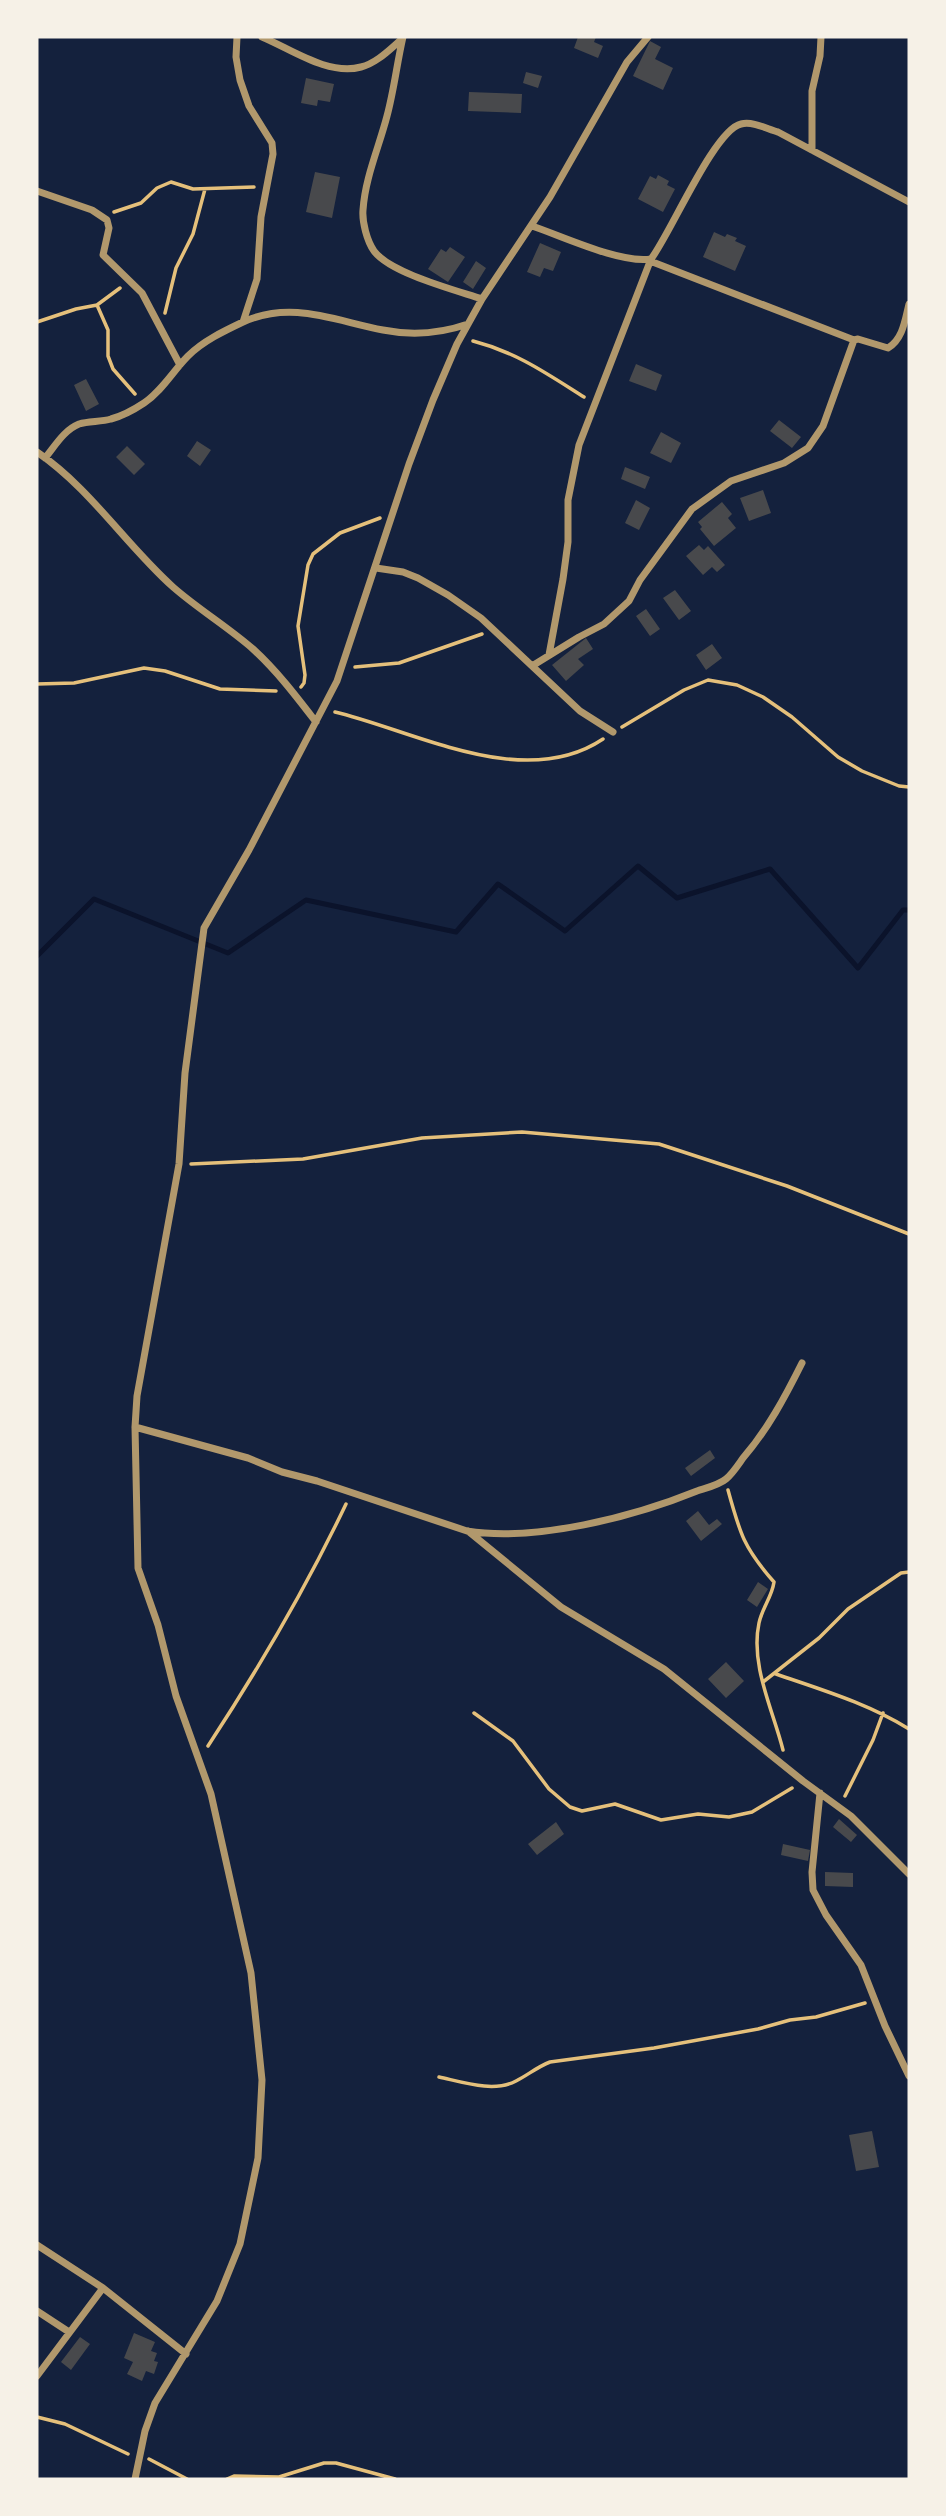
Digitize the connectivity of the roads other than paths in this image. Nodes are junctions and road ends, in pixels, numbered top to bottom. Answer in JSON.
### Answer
{"nodes":[{"id":1,"x":237,"y":37,"type":"edge"},
{"id":2,"x":262,"y":37,"type":"edge"},
{"id":3,"x":648,"y":37,"type":"edge"},
{"id":4,"x":821,"y":37,"type":"edge"},
{"id":5,"x":403,"y":38,"type":"edge"},
{"id":6,"x":812,"y":150,"type":"junction"},
{"id":7,"x":37,"y":191,"type":"edge"},
{"id":8,"x":909,"y":202,"type":"edge"},
{"id":9,"x":532,"y":226,"type":"junction"},
{"id":10,"x":650,"y":260,"type":"junction"},
{"id":11,"x":482,"y":299,"type":"junction"},
{"id":12,"x":909,"y":304,"type":"edge"},
{"id":13,"x":243,"y":322,"type":"junction"},
{"id":14,"x":468,"y":324,"type":"junction"},
{"id":15,"x":854,"y":340,"type":"junction"},
{"id":16,"x":180,"y":365,"type":"junction"},
{"id":17,"x":37,"y":452,"type":"edge"},
{"id":18,"x":45,"y":458,"type":"junction"},
{"id":19,"x":376,"y":568,"type":"junction"},
{"id":20,"x":549,"y":655,"type":"junction"},
{"id":21,"x":532,"y":666,"type":"junction"},
{"id":22,"x":316,"y":722,"type":"junction"},
{"id":23,"x":613,"y":732,"type":"dead end"},
{"id":24,"x":802,"y":1363,"type":"dead end"},
{"id":25,"x":135,"y":1427,"type":"junction"},
{"id":26,"x":467,"y":1531,"type":"junction"},
{"id":27,"x":820,"y":1793,"type":"junction"},
{"id":28,"x":909,"y":1874,"type":"edge"},
{"id":29,"x":909,"y":2076,"type":"edge"},
{"id":30,"x":37,"y":2245,"type":"edge"},
{"id":31,"x":103,"y":2288,"type":"junction"},
{"id":32,"x":37,"y":2311,"type":"edge"},
{"id":33,"x":69,"y":2332,"type":"junction"},
{"id":34,"x":186,"y":2354,"type":"junction"},
{"id":35,"x":37,"y":2376,"type":"edge"},
{"id":36,"x":135,"y":2479,"type":"edge"}],
"edges":[{"from":1,"to":13,"type":"street"},
{"from":2,"to":5,"type":"street"},
{"from":3,"to":9,"type":"street"},
{"from":4,"to":6,"type":"street"},
{"from":5,"to":11,"type":"street"},
{"from":6,"to":8,"type":"street"},
{"from":6,"to":10,"type":"street"},
{"from":7,"to":16,"type":"street"},
{"from":9,"to":10,"type":"street"},
{"from":9,"to":11,"type":"street"},
{"from":10,"to":15,"type":"street"},
{"from":10,"to":20,"type":"street"},
{"from":11,"to":14,"type":"street"},
{"from":12,"to":15,"type":"street"},
{"from":13,"to":14,"type":"street"},
{"from":13,"to":16,"type":"street"},
{"from":14,"to":19,"type":"street"},
{"from":15,"to":20,"type":"street"},
{"from":16,"to":18,"type":"street"},
{"from":17,"to":18,"type":"street"},
{"from":18,"to":22,"type":"street"},
{"from":19,"to":21,"type":"street"},
{"from":19,"to":22,"type":"street"},
{"from":20,"to":21,"type":"street"},
{"from":21,"to":23,"type":"street"},
{"from":22,"to":25,"type":"street"},
{"from":24,"to":26,"type":"street"},
{"from":25,"to":26,"type":"street"},
{"from":25,"to":34,"type":"street"},
{"from":26,"to":27,"type":"street"},
{"from":27,"to":28,"type":"street"},
{"from":27,"to":29,"type":"street"},
{"from":30,"to":31,"type":"street"},
{"from":31,"to":33,"type":"street"},
{"from":31,"to":34,"type":"street"},
{"from":32,"to":33,"type":"street"},
{"from":33,"to":35,"type":"street"},
{"from":34,"to":36,"type":"street"}]}
